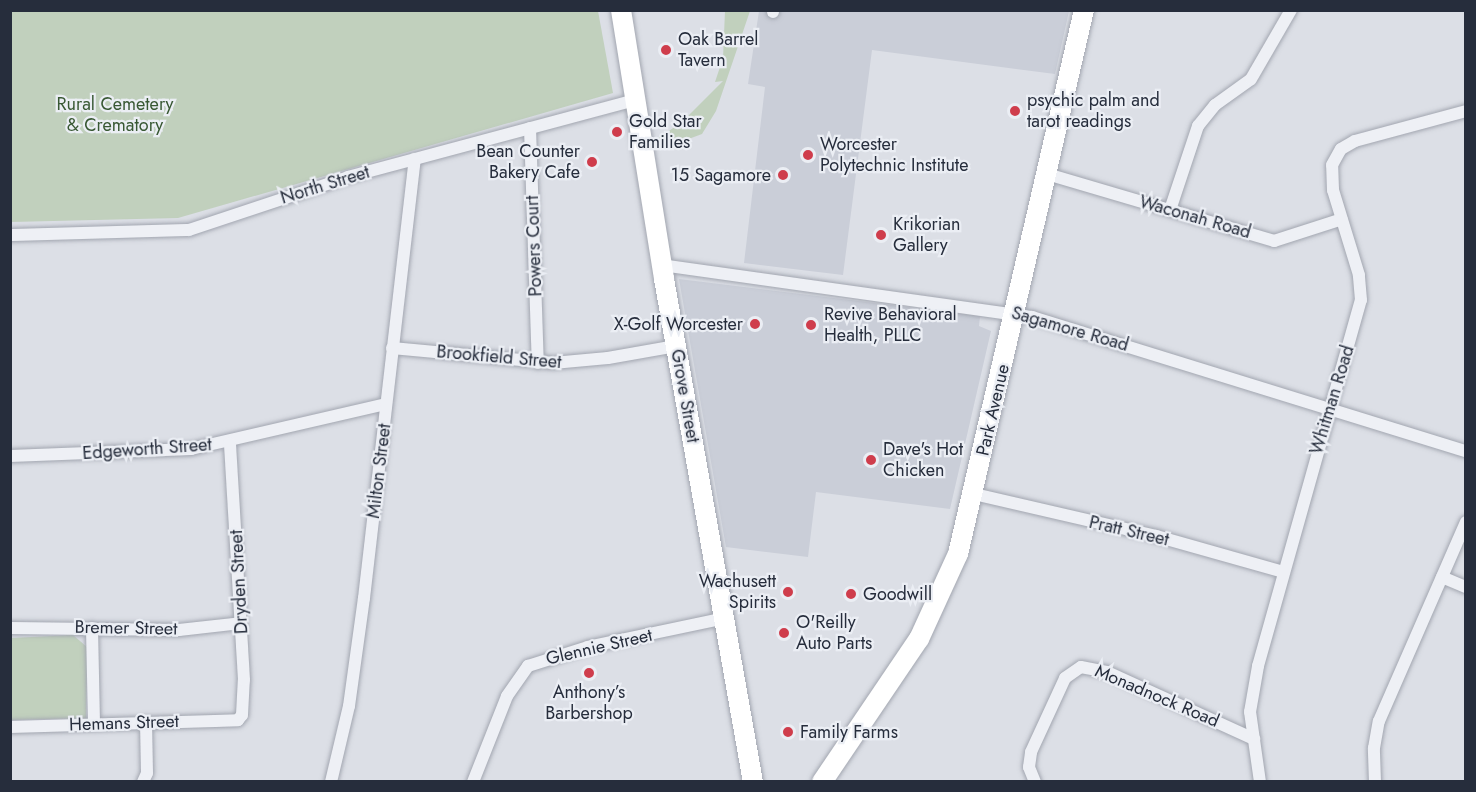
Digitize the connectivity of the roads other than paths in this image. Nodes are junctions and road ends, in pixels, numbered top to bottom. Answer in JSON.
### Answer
{"nodes":[{"id":1,"x":621,"y":10,"type":"edge"},
{"id":2,"x":1084,"y":10,"type":"edge"},
{"id":3,"x":1291,"y":10,"type":"edge"},
{"id":4,"x":635,"y":100,"type":"junction"},
{"id":5,"x":1466,"y":111,"type":"edge"},
{"id":6,"x":530,"y":128,"type":"junction"},
{"id":7,"x":415,"y":159,"type":"junction"},
{"id":8,"x":1047,"y":174,"type":"junction"},
{"id":9,"x":1170,"y":210,"type":"junction"},
{"id":10,"x":1342,"y":219,"type":"junction"},
{"id":11,"x":10,"y":235,"type":"edge"},
{"id":12,"x":661,"y":265,"type":"junction"},
{"id":13,"x":1015,"y":313,"type":"junction"},
{"id":14,"x":676,"y":346,"type":"junction"},
{"id":15,"x":392,"y":348,"type":"junction"},
{"id":16,"x":538,"y":363,"type":"junction"},
{"id":17,"x":386,"y":405,"type":"junction"},
{"id":18,"x":1330,"y":409,"type":"junction"},
{"id":19,"x":230,"y":443,"type":"junction"},
{"id":20,"x":1466,"y":451,"type":"edge"},
{"id":21,"x":10,"y":456,"type":"edge"},
{"id":22,"x":974,"y":494,"type":"junction"},
{"id":23,"x":1466,"y":522,"type":"edge"},
{"id":24,"x":1283,"y":572,"type":"junction"},
{"id":25,"x":1442,"y":577,"type":"junction"},
{"id":26,"x":1466,"y":587,"type":"edge"},
{"id":27,"x":726,"y":618,"type":"junction"},
{"id":28,"x":240,"y":623,"type":"junction"},
{"id":29,"x":10,"y":628,"type":"edge"},
{"id":30,"x":92,"y":628,"type":"junction"},
{"id":31,"x":238,"y":720,"type":"joint"},
{"id":32,"x":146,"y":722,"type":"junction"},
{"id":33,"x":94,"y":724,"type":"junction"},
{"id":34,"x":10,"y":727,"type":"edge"},
{"id":35,"x":1254,"y":739,"type":"junction"},
{"id":36,"x":822,"y":780,"type":"edge"},
{"id":37,"x":143,"y":782,"type":"edge"},
{"id":38,"x":331,"y":782,"type":"edge"},
{"id":39,"x":473,"y":782,"type":"edge"},
{"id":40,"x":753,"y":782,"type":"edge"},
{"id":41,"x":1035,"y":782,"type":"edge"},
{"id":42,"x":1260,"y":782,"type":"edge"},
{"id":43,"x":1375,"y":782,"type":"edge"}],
"edges":[{"from":1,"to":4,"type":"main road","name":"Grove Street"},
{"from":2,"to":8,"type":"main road","name":"Park Avenue"},
{"from":3,"to":9,"type":"street"},
{"from":4,"to":6,"type":"street","name":"North Street"},
{"from":4,"to":12,"type":"main road","name":"Grove Street"},
{"from":5,"to":10,"type":"street","name":"Whitman Road"},
{"from":6,"to":7,"type":"street","name":"North Street"},
{"from":6,"to":16,"type":"street","name":"Powers Court"},
{"from":7,"to":11,"type":"street","name":"North Street"},
{"from":7,"to":15,"type":"street","name":"Milton Street"},
{"from":8,"to":9,"type":"street","name":"Waconah Road"},
{"from":8,"to":13,"type":"main road","name":"Park Avenue"},
{"from":9,"to":10,"type":"street","name":"Waconah Road"},
{"from":10,"to":18,"type":"street","name":"Whitman Road"},
{"from":12,"to":13,"type":"street","name":"Sagamore Road"},
{"from":12,"to":14,"type":"main road","name":"Grove Street"},
{"from":13,"to":18,"type":"street","name":"Sagamore Road"},
{"from":13,"to":22,"type":"main road","name":"Park Avenue"},
{"from":14,"to":16,"type":"street","name":"Brookfield Street"},
{"from":14,"to":27,"type":"main road","name":"Grove Street"},
{"from":15,"to":16,"type":"street","name":"Brookfield Street"},
{"from":15,"to":17,"type":"street","name":"Milton Street"},
{"from":17,"to":19,"type":"street","name":"Edgeworth Street"},
{"from":17,"to":38,"type":"street","name":"Milton Street"},
{"from":18,"to":20,"type":"street","name":"Sagamore Road"},
{"from":18,"to":24,"type":"street","name":"Whitman Road"},
{"from":19,"to":21,"type":"street","name":"Edgeworth Street"},
{"from":19,"to":28,"type":"street","name":"Dryden Street"},
{"from":22,"to":24,"type":"street","name":"Pratt Street"},
{"from":22,"to":36,"type":"main road","name":"Park Avenue"},
{"from":23,"to":25,"type":"street"},
{"from":24,"to":35,"type":"street","name":"Whitman Road"},
{"from":25,"to":26,"type":"street"},
{"from":25,"to":43,"type":"street"},
{"from":27,"to":39,"type":"street","name":"Glennie Street"},
{"from":27,"to":40,"type":"main road","name":"Grove Street"},
{"from":28,"to":30,"type":"street","name":"Bremer Street"},
{"from":28,"to":31,"type":"street","name":"Dryden Street"},
{"from":29,"to":30,"type":"street","name":"Bremer Street"},
{"from":30,"to":33,"type":"street"},
{"from":31,"to":32,"type":"street","name":"Hemans Street"},
{"from":32,"to":33,"type":"street","name":"Hemans Street"},
{"from":32,"to":37,"type":"street"},
{"from":33,"to":34,"type":"street","name":"Hemans Street"},
{"from":35,"to":41,"type":"street","name":"Monadnock Road"},
{"from":35,"to":42,"type":"street","name":"Whitman Road"}]}
